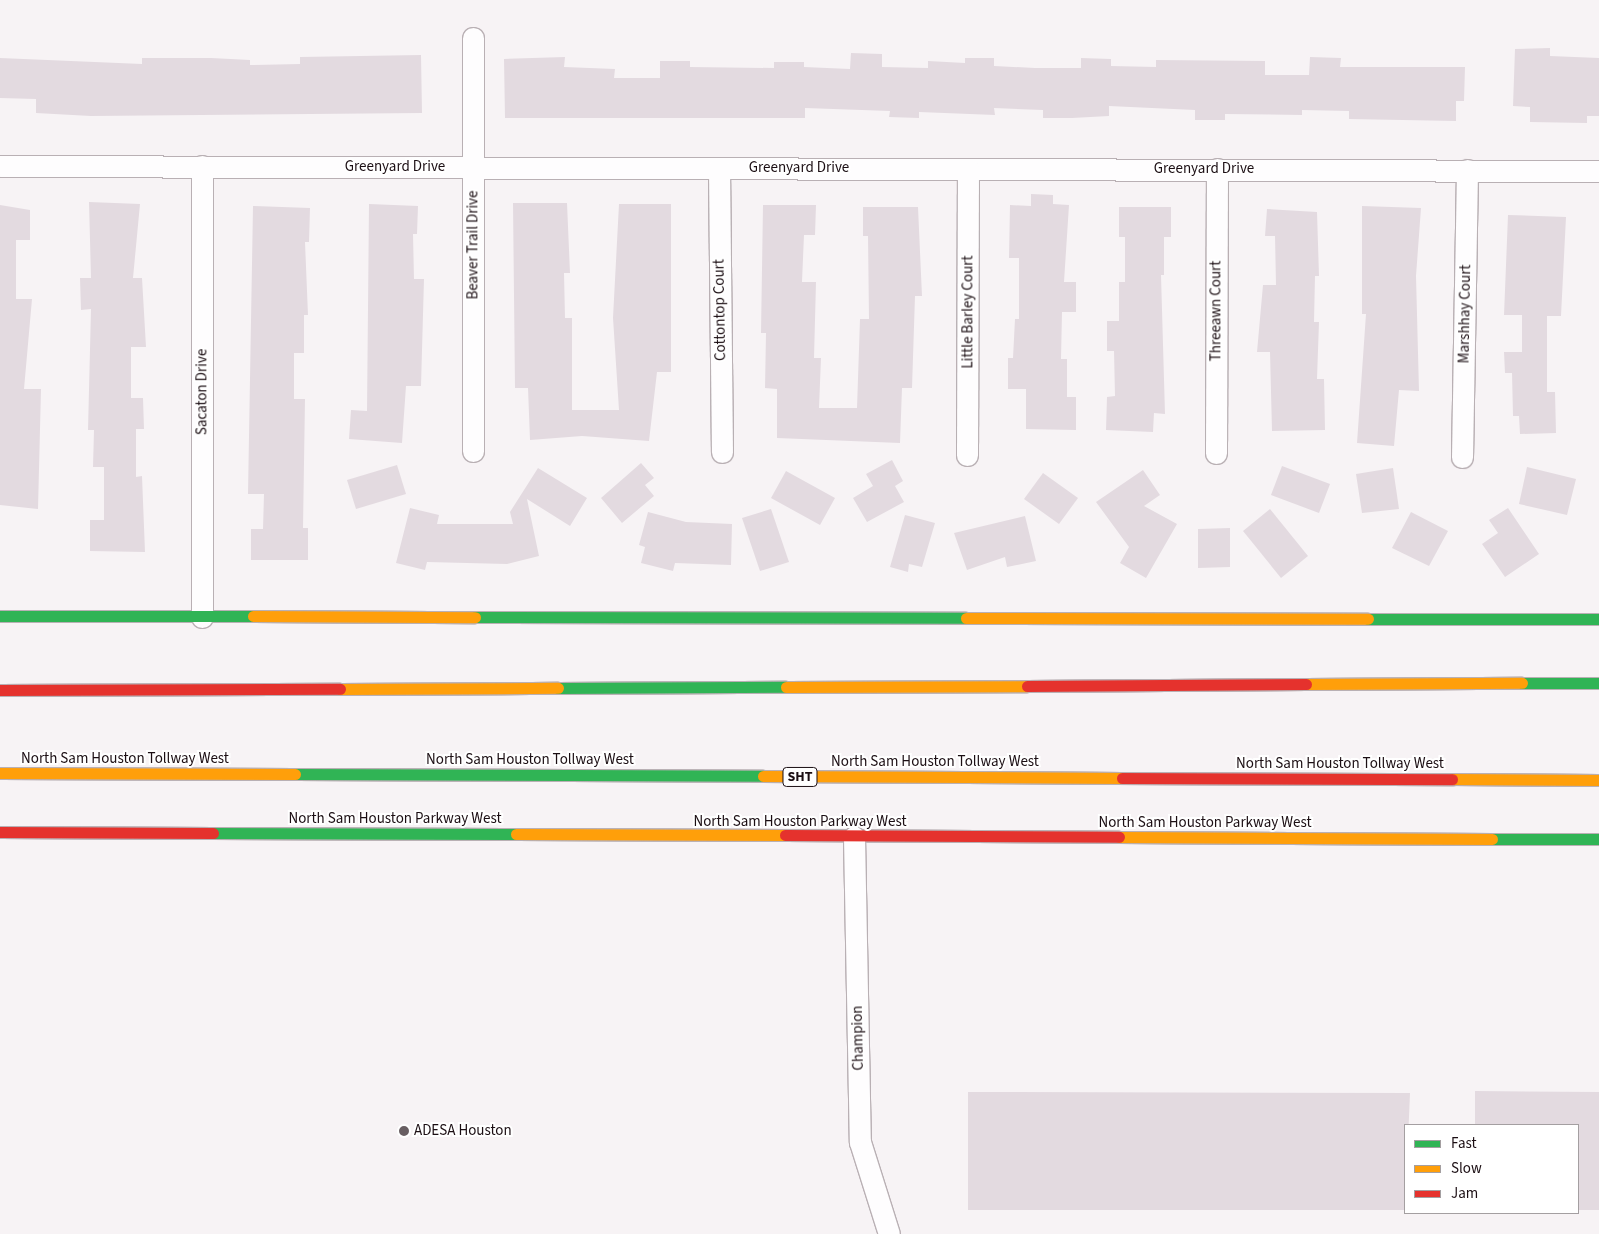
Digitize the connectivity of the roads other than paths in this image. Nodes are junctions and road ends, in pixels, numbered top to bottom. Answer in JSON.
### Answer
{"nodes":[{"id":1,"x":473,"y":38,"type":"dead end"},
{"id":2,"x":0,"y":166,"type":"edge"},
{"id":3,"x":202,"y":166,"type":"junction"},
{"id":4,"x":473,"y":167,"type":"junction"},
{"id":5,"x":719,"y":168,"type":"junction"},
{"id":6,"x":968,"y":169,"type":"junction"},
{"id":7,"x":1217,"y":169,"type":"junction"},
{"id":8,"x":1468,"y":170,"type":"junction"},
{"id":9,"x":1599,"y":171,"type":"edge"},
{"id":10,"x":473,"y":451,"type":"dead end"},
{"id":11,"x":722,"y":452,"type":"dead end"},
{"id":12,"x":1216,"y":454,"type":"dead end"},
{"id":13,"x":967,"y":455,"type":"dead end"},
{"id":14,"x":1462,"y":457,"type":"dead end"},
{"id":15,"x":0,"y":616,"type":"edge"},
{"id":16,"x":202,"y":617,"type":"junction"},
{"id":17,"x":1599,"y":619,"type":"edge"},
{"id":18,"x":1599,"y":683,"type":"edge"},
{"id":19,"x":0,"y":690,"type":"edge"},
{"id":20,"x":0,"y":773,"type":"edge"},
{"id":21,"x":1599,"y":780,"type":"edge"},
{"id":22,"x":0,"y":832,"type":"edge"},
{"id":23,"x":854,"y":837,"type":"junction"},
{"id":24,"x":1599,"y":839,"type":"edge"},
{"id":25,"x":889,"y":1234,"type":"edge"}],
"edges":[{"from":1,"to":4,"type":"street","name":"Beaver Trail Drive"},
{"from":2,"to":3,"type":"street","name":"Greenyard Drive"},
{"from":3,"to":4,"type":"street","name":"Greenyard Drive"},
{"from":3,"to":16,"type":"street","name":"Sacaton Drive"},
{"from":4,"to":5,"type":"street","name":"Greenyard Drive"},
{"from":4,"to":10,"type":"street","name":"Beaver Trail Drive"},
{"from":5,"to":6,"type":"street","name":"Greenyard Drive"},
{"from":5,"to":11,"type":"street","name":"Cottontop Court"},
{"from":6,"to":7,"type":"street","name":"Greenyard Drive"},
{"from":6,"to":13,"type":"street","name":"Little Barley Court"},
{"from":7,"to":8,"type":"street","name":"Greenyard Drive"},
{"from":7,"to":12,"type":"street","name":"Threeawn Court"},
{"from":8,"to":9,"type":"street","name":"Greenyard Drive"},
{"from":8,"to":14,"type":"street","name":"Marshhay Court"},
{"from":15,"to":16,"type":"main road"},
{"from":16,"to":17,"type":"main road"},
{"from":18,"to":19,"type":"main road"},
{"from":20,"to":21,"type":"main road","name":"North Sam Houston Tollway West","number":"SHT"},
{"from":22,"to":23,"type":"main road","name":"North Sam Houston Parkway West"},
{"from":23,"to":24,"type":"main road","name":"North Sam Houston Parkway West"},
{"from":23,"to":25,"type":"street","name":"Champion"}]}
